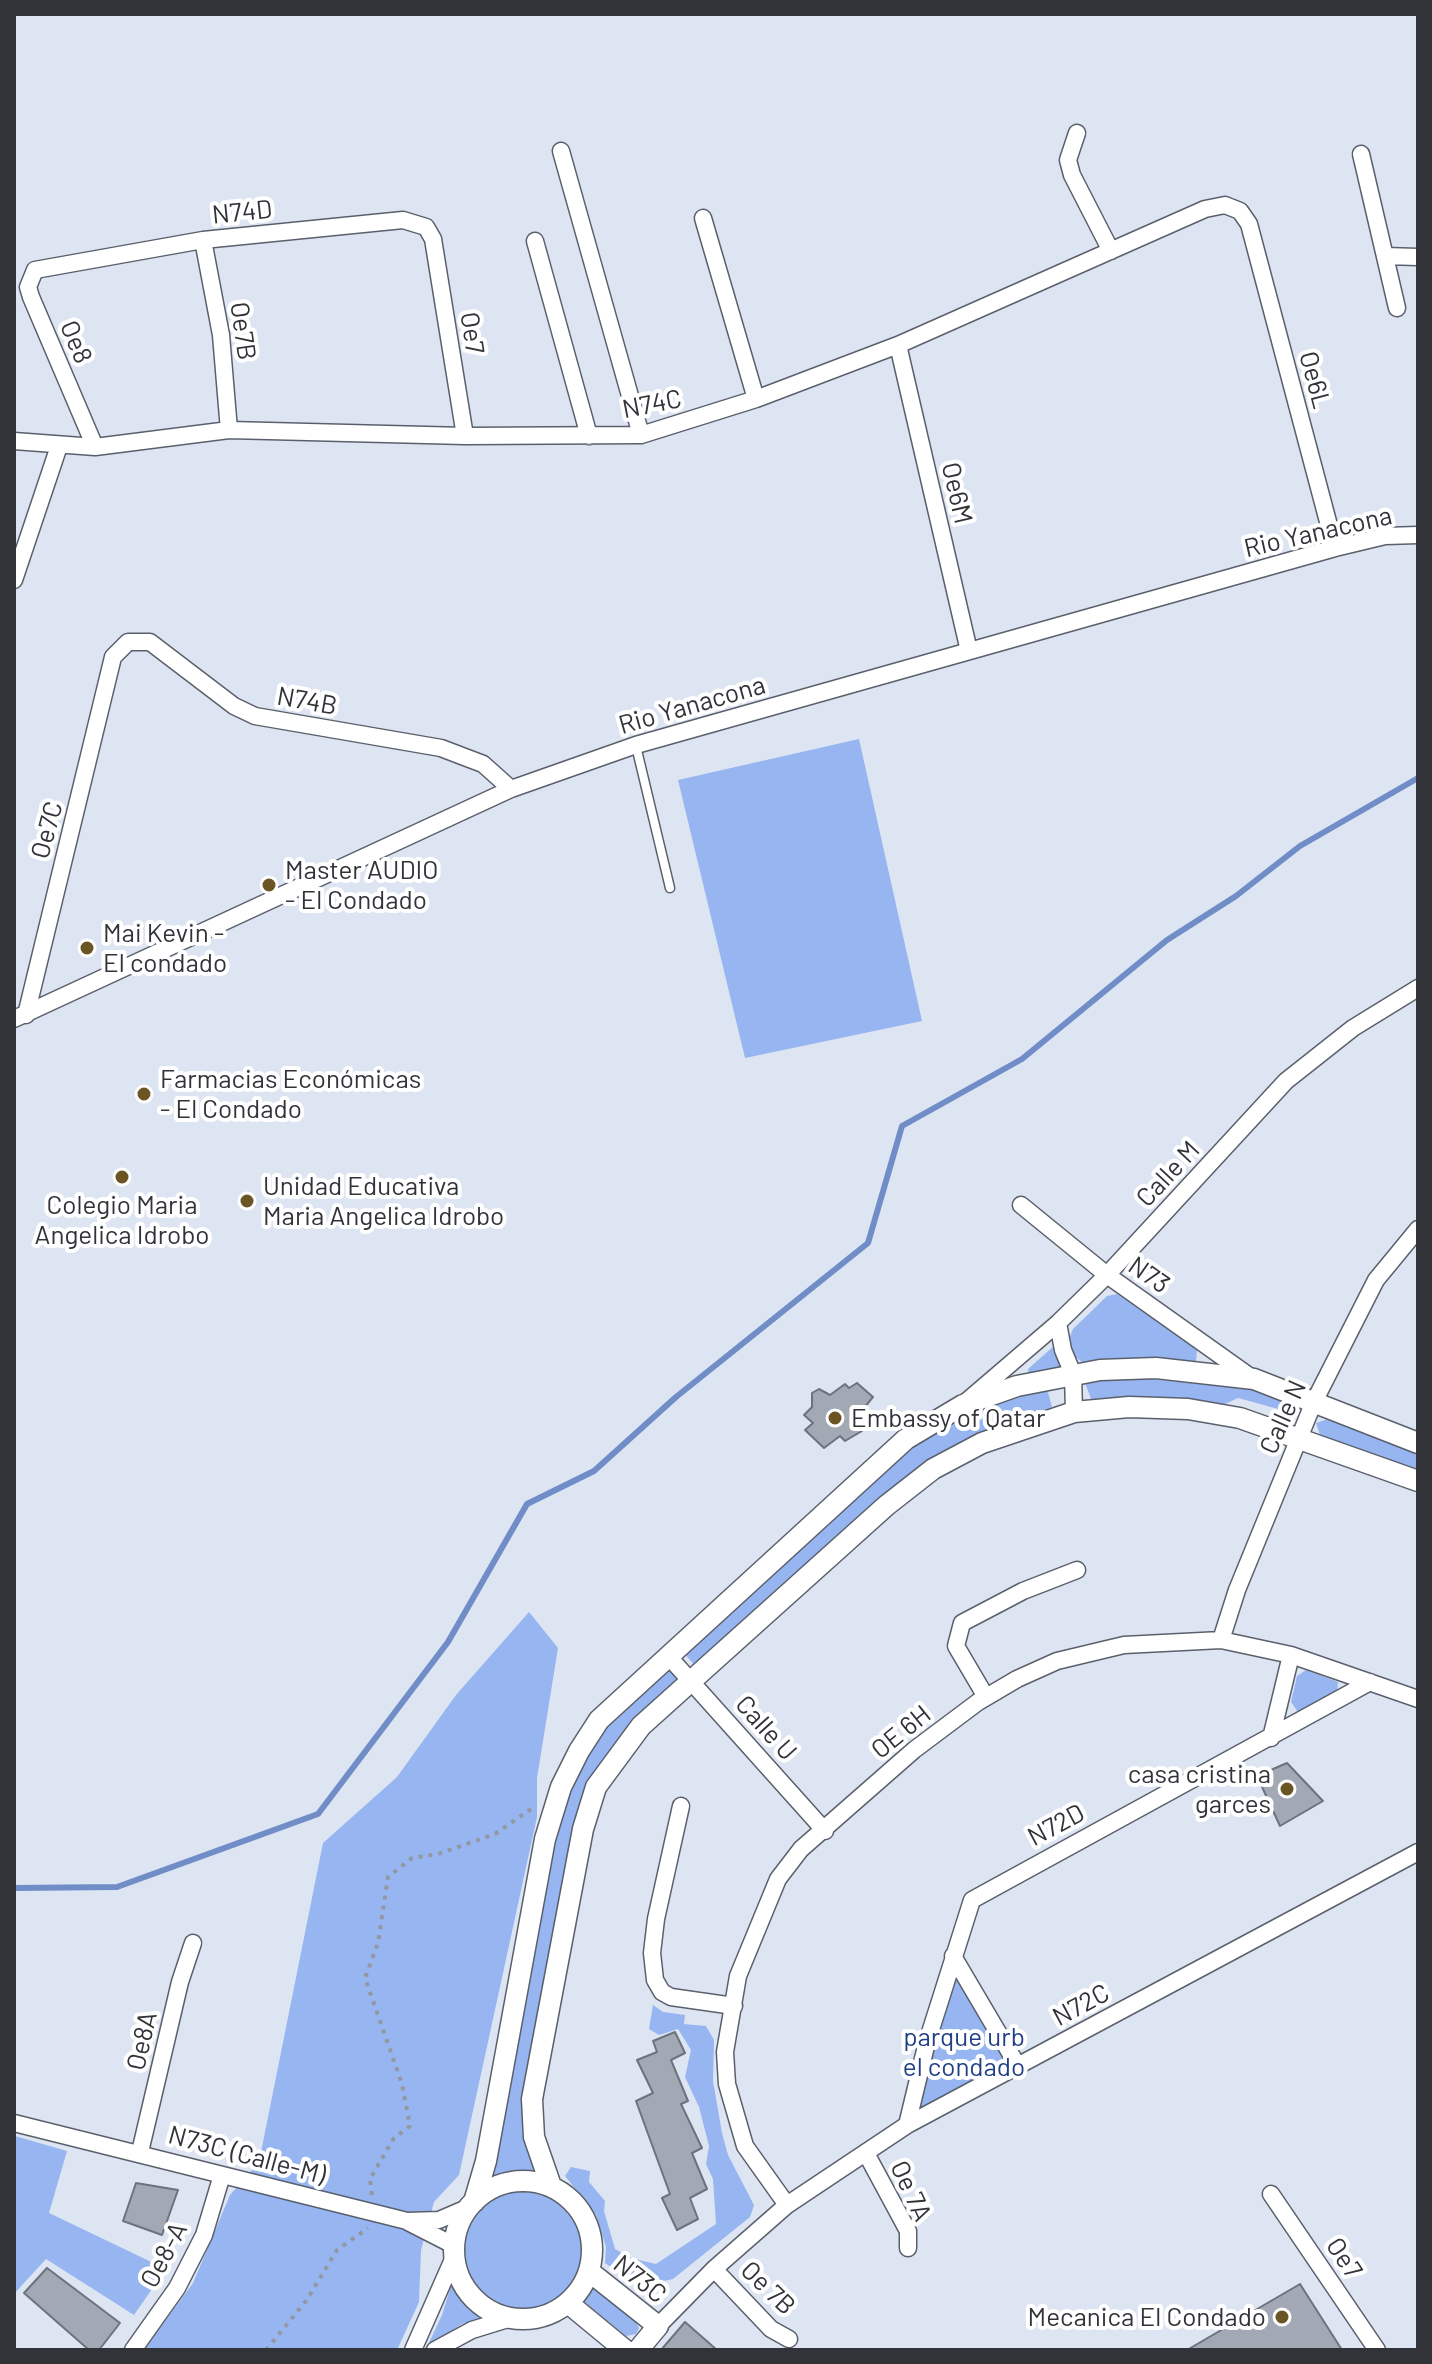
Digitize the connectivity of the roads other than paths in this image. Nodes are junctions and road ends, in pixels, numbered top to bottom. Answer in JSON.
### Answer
{"nodes":[{"id":1,"x":1077,"y":133,"type":"dead end"},
{"id":2,"x":561,"y":151,"type":"dead end"},
{"id":3,"x":1361,"y":154,"type":"dead end"},
{"id":4,"x":703,"y":218,"type":"dead end"},
{"id":5,"x":1249,"y":224,"type":"joint"},
{"id":6,"x":433,"y":239,"type":"joint"},
{"id":7,"x":203,"y":240,"type":"junction"},
{"id":8,"x":535,"y":241,"type":"dead end"},
{"id":9,"x":1111,"y":251,"type":"junction"},
{"id":10,"x":1385,"y":256,"type":"junction"},
{"id":11,"x":1418,"y":257,"type":"edge"},
{"id":12,"x":49,"y":265,"type":"joint"},
{"id":13,"x":1397,"y":308,"type":"dead end"},
{"id":14,"x":898,"y":345,"type":"junction"},
{"id":15,"x":756,"y":399,"type":"junction"},
{"id":16,"x":229,"y":430,"type":"junction"},
{"id":17,"x":641,"y":435,"type":"junction"},
{"id":18,"x":465,"y":436,"type":"junction"},
{"id":19,"x":589,"y":436,"type":"junction"},
{"id":20,"x":14,"y":441,"type":"edge"},
{"id":21,"x":59,"y":446,"type":"junction"},
{"id":22,"x":95,"y":447,"type":"junction"},
{"id":23,"x":1418,"y":535,"type":"edge"},
{"id":24,"x":1335,"y":548,"type":"junction"},
{"id":25,"x":14,"y":580,"type":"edge"},
{"id":26,"x":969,"y":651,"type":"junction"},
{"id":27,"x":113,"y":657,"type":"joint"},
{"id":28,"x":636,"y":745,"type":"junction"},
{"id":29,"x":511,"y":789,"type":"junction"},
{"id":30,"x":670,"y":888,"type":"dead end"},
{"id":31,"x":1418,"y":988,"type":"edge"},
{"id":32,"x":20,"y":1017,"type":"edge"},
{"id":33,"x":1021,"y":1205,"type":"dead end"},
{"id":34,"x":1418,"y":1229,"type":"edge"},
{"id":35,"x":1107,"y":1275,"type":"junction"},
{"id":36,"x":1058,"y":1323,"type":"junction"},
{"id":37,"x":1073,"y":1374,"type":"junction"},
{"id":38,"x":1254,"y":1379,"type":"junction"},
{"id":39,"x":1313,"y":1404,"type":"junction"},
{"id":40,"x":963,"y":1405,"type":"junction"},
{"id":41,"x":1074,"y":1412,"type":"junction"},
{"id":42,"x":1299,"y":1437,"type":"junction"},
{"id":43,"x":1418,"y":1443,"type":"edge"},
{"id":44,"x":1418,"y":1481,"type":"edge"},
{"id":45,"x":1077,"y":1570,"type":"dead end"},
{"id":46,"x":1221,"y":1640,"type":"junction"},
{"id":47,"x":1291,"y":1655,"type":"junction"},
{"id":48,"x":670,"y":1658,"type":"junction"},
{"id":49,"x":692,"y":1681,"type":"junction"},
{"id":50,"x":1370,"y":1682,"type":"junction"},
{"id":51,"x":986,"y":1697,"type":"junction"},
{"id":52,"x":1418,"y":1699,"type":"edge"},
{"id":53,"x":1271,"y":1738,"type":"junction"},
{"id":54,"x":681,"y":1806,"type":"dead end"},
{"id":55,"x":825,"y":1831,"type":"junction"},
{"id":56,"x":1418,"y":1852,"type":"edge"},
{"id":57,"x":193,"y":1943,"type":"dead end"},
{"id":58,"x":953,"y":1956,"type":"junction"},
{"id":59,"x":734,"y":2006,"type":"junction"},
{"id":60,"x":1019,"y":2068,"type":"junction"},
{"id":61,"x":14,"y":2123,"type":"edge"},
{"id":62,"x":907,"y":2125,"type":"junction"},
{"id":63,"x":140,"y":2152,"type":"junction"},
{"id":64,"x":867,"y":2155,"type":"junction"},
{"id":65,"x":222,"y":2175,"type":"junction"},
{"id":66,"x":551,"y":2186,"type":"junction"},
{"id":67,"x":1271,"y":2194,"type":"dead end"},
{"id":68,"x":470,"y":2205,"type":"junction"},
{"id":69,"x":787,"y":2205,"type":"junction"},
{"id":70,"x":407,"y":2221,"type":"junction"},
{"id":71,"x":908,"y":2248,"type":"dead end"},
{"id":72,"x":454,"y":2251,"type":"junction"},
{"id":73,"x":714,"y":2269,"type":"junction"},
{"id":74,"x":590,"y":2272,"type":"junction"},
{"id":75,"x":568,"y":2303,"type":"junction"},
{"id":76,"x":511,"y":2318,"type":"junction"},
{"id":77,"x":658,"y":2326,"type":"junction"},
{"id":78,"x":789,"y":2339,"type":"dead end"},
{"id":79,"x":133,"y":2350,"type":"edge"},
{"id":80,"x":413,"y":2350,"type":"edge"},
{"id":81,"x":435,"y":2350,"type":"edge"},
{"id":82,"x":625,"y":2350,"type":"edge"},
{"id":83,"x":638,"y":2350,"type":"edge"},
{"id":84,"x":1377,"y":2350,"type":"edge"}],
"edges":[{"from":1,"to":9,"type":"street"},
{"from":2,"to":17,"type":"street"},
{"from":3,"to":10,"type":"street"},
{"from":4,"to":15,"type":"street"},
{"from":5,"to":9,"type":"street","name":"N74C"},
{"from":5,"to":24,"type":"street","name":"Oe6L"},
{"from":6,"to":7,"type":"street","name":"N74D"},
{"from":6,"to":18,"type":"street","name":"Oe7"},
{"from":7,"to":12,"type":"street","name":"N74D"},
{"from":7,"to":16,"type":"street","name":"Oe7B"},
{"from":8,"to":19,"type":"street"},
{"from":9,"to":14,"type":"street","name":"N74C"},
{"from":10,"to":11,"type":"street"},
{"from":10,"to":13,"type":"street"},
{"from":12,"to":22,"type":"street","name":"Oe8"},
{"from":14,"to":15,"type":"street","name":"N74C"},
{"from":14,"to":26,"type":"street","name":"Oe6M"},
{"from":15,"to":17,"type":"street","name":"N74C"},
{"from":16,"to":18,"type":"street","name":"N74C"},
{"from":16,"to":22,"type":"street","name":"N74C"},
{"from":17,"to":19,"type":"street","name":"N74C"},
{"from":18,"to":19,"type":"street","name":"N74C"},
{"from":20,"to":21,"type":"street","name":"N74C"},
{"from":21,"to":22,"type":"street","name":"N74C"},
{"from":21,"to":25,"type":"street"},
{"from":23,"to":24,"type":"street","name":"Rio Yanacona"},
{"from":24,"to":26,"type":"street","name":"Rio Yanacona"},
{"from":26,"to":28,"type":"street","name":"Rio Yanacona"},
{"from":27,"to":29,"type":"street","name":"N74B"},
{"from":27,"to":32,"type":"street","name":"Oe7C"},
{"from":28,"to":29,"type":"street","name":"Rio Yanacona"},
{"from":28,"to":30,"type":"lane"},
{"from":29,"to":32,"type":"street","name":"Rio Yanacona"},
{"from":31,"to":35,"type":"street","name":"Calle M"},
{"from":33,"to":35,"type":"street","name":"N73"},
{"from":34,"to":39,"type":"street","name":"Calle N"},
{"from":35,"to":36,"type":"street","name":"Calle M"},
{"from":35,"to":38,"type":"street","name":"N73"},
{"from":36,"to":37,"type":"street"},
{"from":36,"to":40,"type":"street","name":"Calle M"},
{"from":37,"to":38,"type":"street"},
{"from":37,"to":40,"type":"street"},
{"from":37,"to":41,"type":"street"},
{"from":38,"to":39,"type":"street"},
{"from":39,"to":42,"type":"street","name":"Calle N"},
{"from":39,"to":43,"type":"street"},
{"from":40,"to":48,"type":"street"},
{"from":41,"to":42,"type":"street"},
{"from":41,"to":49,"type":"street"},
{"from":42,"to":44,"type":"street"},
{"from":42,"to":46,"type":"street","name":"Calle N"},
{"from":45,"to":51,"type":"street"},
{"from":46,"to":47,"type":"street","name":"OE 6H"},
{"from":46,"to":51,"type":"street","name":"OE 6H"},
{"from":47,"to":50,"type":"street","name":"OE 6H"},
{"from":47,"to":53,"type":"street"},
{"from":48,"to":49,"type":"street","name":"Calle U"},
{"from":48,"to":68,"type":"street"},
{"from":49,"to":55,"type":"street","name":"Calle U"},
{"from":49,"to":66,"type":"street"},
{"from":50,"to":52,"type":"street","name":"OE 6H"},
{"from":50,"to":53,"type":"street","name":"N72D"},
{"from":51,"to":55,"type":"street","name":"OE 6H"},
{"from":53,"to":58,"type":"street","name":"N72D"},
{"from":54,"to":59,"type":"street"},
{"from":55,"to":59,"type":"street","name":"OE 6H"},
{"from":56,"to":60,"type":"street","name":"N72C"},
{"from":57,"to":63,"type":"street","name":"Oe8A"},
{"from":58,"to":60,"type":"street"},
{"from":58,"to":62,"type":"street","name":"N72D"},
{"from":59,"to":69,"type":"street","name":"OE 6H"},
{"from":60,"to":62,"type":"street","name":"N72C"},
{"from":61,"to":63,"type":"street","name":"N73C (Calle-M)"},
{"from":62,"to":64,"type":"street","name":"N72C"},
{"from":63,"to":65,"type":"street","name":"N73C (Calle-M)"},
{"from":64,"to":69,"type":"street","name":"N72C"},
{"from":64,"to":71,"type":"street","name":"Oe 7A"},
{"from":65,"to":70,"type":"street","name":"N73C (Calle-M)"},
{"from":65,"to":79,"type":"street","name":"Oe8-A"},
{"from":66,"to":68,"type":"street"},
{"from":66,"to":74,"type":"street"},
{"from":67,"to":84,"type":"street","name":"Oe7"},
{"from":68,"to":70,"type":"street","name":"N73C (Calle-M)"},
{"from":68,"to":72,"type":"street"},
{"from":69,"to":73,"type":"street","name":"N72C"},
{"from":70,"to":72,"type":"street"},
{"from":72,"to":76,"type":"street"},
{"from":72,"to":80,"type":"street"},
{"from":73,"to":77,"type":"street","name":"N72C"},
{"from":73,"to":78,"type":"street","name":"Oe 7B"},
{"from":74,"to":75,"type":"street"},
{"from":74,"to":77,"type":"street","name":"N73C"},
{"from":75,"to":76,"type":"street"},
{"from":75,"to":82,"type":"street"},
{"from":76,"to":81,"type":"street"},
{"from":77,"to":83,"type":"street","name":"N72C"}]}
